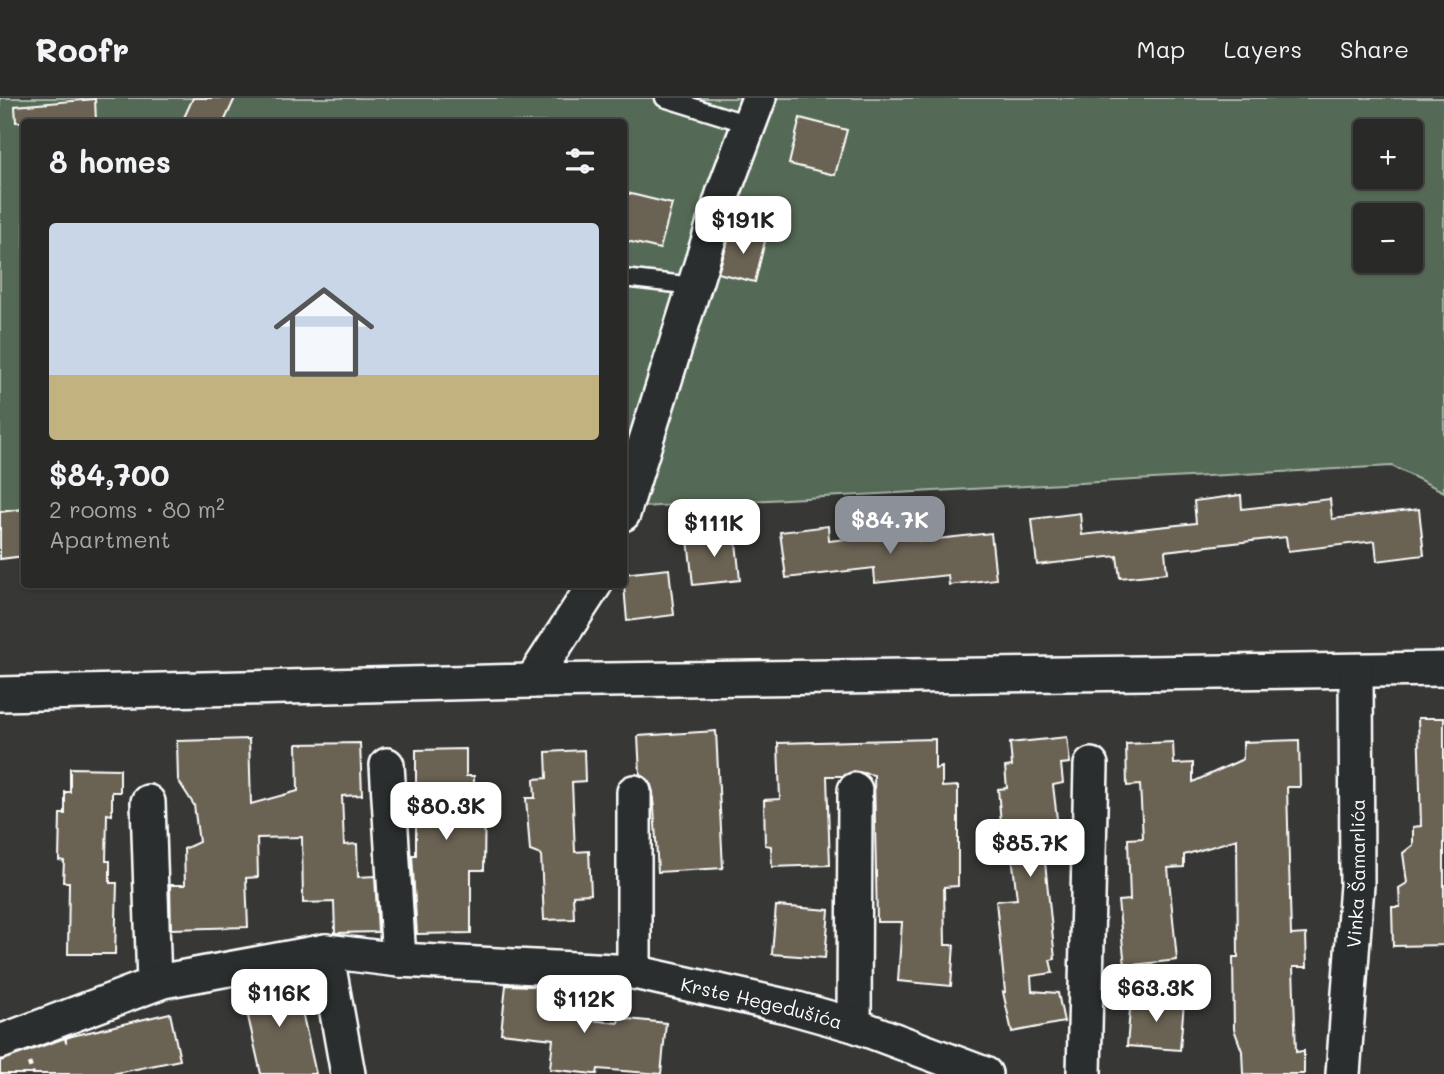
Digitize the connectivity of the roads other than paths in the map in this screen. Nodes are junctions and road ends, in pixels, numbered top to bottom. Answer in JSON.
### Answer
{"nodes":[{"id":1,"x":664,"y":98,"type":"edge"},
{"id":2,"x":753,"y":111,"type":"edge"},
{"id":3,"x":627,"y":278,"type":"edge"},
{"id":4,"x":694,"y":286,"type":"junction"},
{"id":5,"x":627,"y":500,"type":"edge"},
{"id":6,"x":592,"y":588,"type":"edge"},
{"id":7,"x":1444,"y":669,"type":"edge"},
{"id":8,"x":1356,"y":671,"type":"junction"},
{"id":9,"x":532,"y":681,"type":"junction"},
{"id":10,"x":0,"y":694,"type":"edge"},
{"id":11,"x":387,"y":765,"type":"dead end"},
{"id":12,"x":1091,"y":765,"type":"dead end"},
{"id":13,"x":855,"y":790,"type":"dead end"},
{"id":14,"x":634,"y":792,"type":"dead end"},
{"id":15,"x":148,"y":802,"type":"dead end"},
{"id":16,"x":326,"y":951,"type":"junction"},
{"id":17,"x":399,"y":960,"type":"junction"},
{"id":18,"x":634,"y":972,"type":"junction"},
{"id":19,"x":154,"y":984,"type":"junction"},
{"id":20,"x":854,"y":1025,"type":"junction"},
{"id":21,"x":0,"y":1042,"type":"edge"},
{"id":22,"x":348,"y":1074,"type":"edge"},
{"id":23,"x":985,"y":1074,"type":"edge"},
{"id":24,"x":1084,"y":1074,"type":"edge"},
{"id":25,"x":1343,"y":1074,"type":"edge"}],
"edges":[{"from":1,"to":2,"type":"lane"},
{"from":2,"to":4,"type":"street"},
{"from":3,"to":4,"type":"lane"},
{"from":4,"to":5,"type":"street"},
{"from":6,"to":9,"type":"street"},
{"from":7,"to":8,"type":"street"},
{"from":8,"to":9,"type":"street"},
{"from":8,"to":25,"type":"street","name":"Vinka Šamarlića"},
{"from":9,"to":10,"type":"street"},
{"from":11,"to":17,"type":"street"},
{"from":12,"to":24,"type":"street"},
{"from":13,"to":20,"type":"street"},
{"from":14,"to":18,"type":"street"},
{"from":15,"to":19,"type":"street"},
{"from":16,"to":17,"type":"street","name":"Krste Hegedušića"},
{"from":16,"to":19,"type":"street","name":"Krste Hegedušića"},
{"from":16,"to":22,"type":"street"},
{"from":17,"to":18,"type":"street","name":"Krste Hegedušića"},
{"from":18,"to":20,"type":"street","name":"Krste Hegedušića"},
{"from":19,"to":21,"type":"street","name":"Krste Hegedušića"},
{"from":20,"to":23,"type":"street","name":"Krste Hegedušića"}]}
